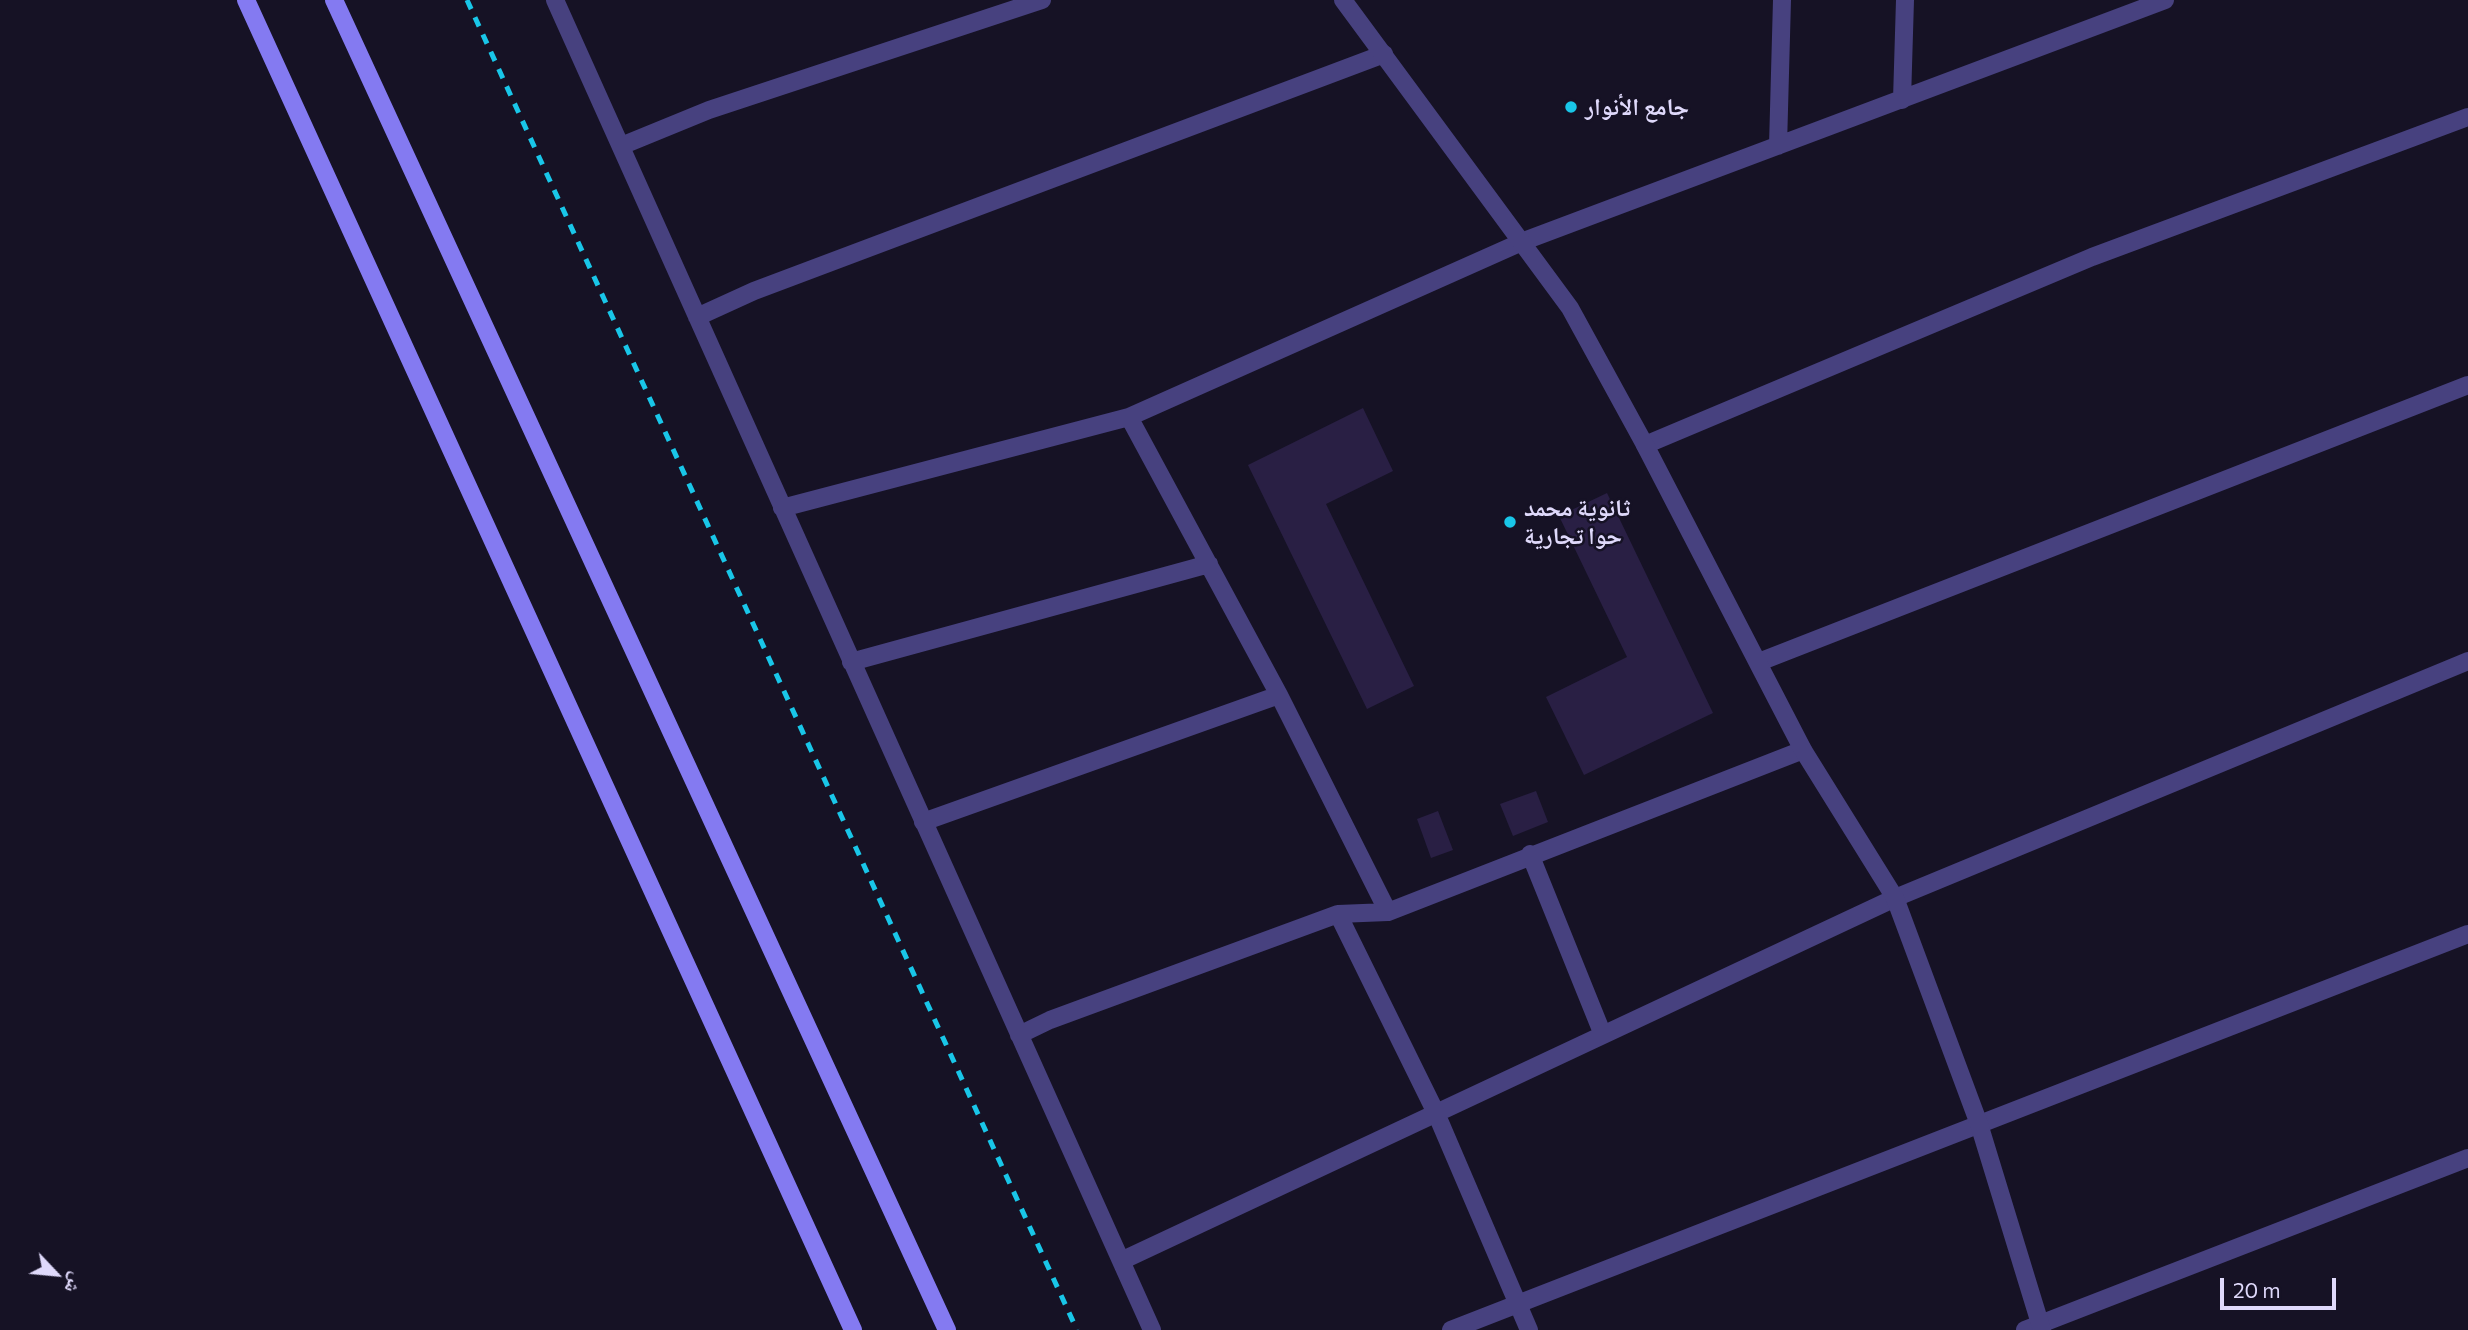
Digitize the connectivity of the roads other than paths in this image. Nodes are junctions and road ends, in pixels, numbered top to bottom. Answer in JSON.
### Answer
{"nodes":[{"id":1,"x":246,"y":0,"type":"edge"},
{"id":2,"x":334,"y":0,"type":"edge"},
{"id":3,"x":555,"y":0,"type":"edge"},
{"id":4,"x":1042,"y":0,"type":"edge"},
{"id":5,"x":1343,"y":0,"type":"edge"},
{"id":6,"x":1783,"y":0,"type":"edge"},
{"id":7,"x":1905,"y":0,"type":"edge"},
{"id":8,"x":2163,"y":0,"type":"edge"},
{"id":9,"x":1384,"y":54,"type":"junction"},
{"id":10,"x":1902,"y":100,"type":"junction"},
{"id":11,"x":2468,"y":117,"type":"edge"},
{"id":12,"x":621,"y":146,"type":"junction"},
{"id":13,"x":1777,"y":146,"type":"junction"},
{"id":14,"x":1524,"y":242,"type":"junction"},
{"id":15,"x":697,"y":317,"type":"junction"},
{"id":16,"x":2468,"y":385,"type":"edge"},
{"id":17,"x":1129,"y":417,"type":"junction"},
{"id":18,"x":1645,"y":445,"type":"junction"},
{"id":19,"x":782,"y":508,"type":"junction"},
{"id":20,"x":1209,"y":564,"type":"junction"},
{"id":21,"x":2468,"y":661,"type":"edge"},
{"id":22,"x":851,"y":662,"type":"junction"},
{"id":23,"x":1759,"y":662,"type":"junction"},
{"id":24,"x":1279,"y":695,"type":"junction"},
{"id":25,"x":1803,"y":750,"type":"junction"},
{"id":26,"x":923,"y":822,"type":"junction"},
{"id":27,"x":1531,"y":854,"type":"junction"},
{"id":28,"x":1895,"y":898,"type":"junction"},
{"id":29,"x":1388,"y":912,"type":"junction"},
{"id":30,"x":1338,"y":915,"type":"junction"},
{"id":31,"x":2468,"y":934,"type":"edge"},
{"id":32,"x":1019,"y":1035,"type":"junction"},
{"id":33,"x":1603,"y":1035,"type":"junction"},
{"id":34,"x":1436,"y":1113,"type":"junction"},
{"id":35,"x":1979,"y":1124,"type":"junction"},
{"id":36,"x":2468,"y":1158,"type":"edge"},
{"id":37,"x":1121,"y":1261,"type":"junction"},
{"id":38,"x":1517,"y":1304,"type":"junction"},
{"id":39,"x":2036,"y":1328,"type":"edge"},
{"id":40,"x":853,"y":1330,"type":"edge"},
{"id":41,"x":947,"y":1330,"type":"edge"},
{"id":42,"x":1152,"y":1330,"type":"edge"},
{"id":43,"x":1451,"y":1330,"type":"edge"},
{"id":44,"x":1529,"y":1330,"type":"edge"}],
"edges":[{"from":1,"to":40,"type":"main road"},
{"from":2,"to":41,"type":"main road"},
{"from":3,"to":12,"type":"street"},
{"from":4,"to":12,"type":"street"},
{"from":5,"to":9,"type":"street"},
{"from":6,"to":13,"type":"street"},
{"from":7,"to":10,"type":"street"},
{"from":8,"to":10,"type":"street"},
{"from":9,"to":14,"type":"street"},
{"from":9,"to":15,"type":"street"},
{"from":10,"to":13,"type":"street"},
{"from":11,"to":18,"type":"street"},
{"from":12,"to":15,"type":"street"},
{"from":13,"to":14,"type":"street"},
{"from":14,"to":17,"type":"street"},
{"from":14,"to":18,"type":"street"},
{"from":15,"to":19,"type":"street"},
{"from":16,"to":23,"type":"street"},
{"from":17,"to":19,"type":"street"},
{"from":17,"to":20,"type":"street"},
{"from":18,"to":23,"type":"street"},
{"from":19,"to":22,"type":"street"},
{"from":20,"to":22,"type":"street"},
{"from":20,"to":24,"type":"street"},
{"from":21,"to":28,"type":"street"},
{"from":22,"to":26,"type":"street"},
{"from":23,"to":25,"type":"street"},
{"from":24,"to":26,"type":"street"},
{"from":24,"to":29,"type":"street"},
{"from":25,"to":27,"type":"street"},
{"from":25,"to":28,"type":"street"},
{"from":26,"to":32,"type":"street"},
{"from":27,"to":29,"type":"street"},
{"from":27,"to":33,"type":"street"},
{"from":28,"to":33,"type":"street"},
{"from":28,"to":35,"type":"street"},
{"from":29,"to":30,"type":"street"},
{"from":30,"to":32,"type":"street"},
{"from":30,"to":34,"type":"street"},
{"from":31,"to":35,"type":"street"},
{"from":32,"to":37,"type":"street"},
{"from":33,"to":34,"type":"street"},
{"from":34,"to":37,"type":"street"},
{"from":34,"to":38,"type":"street"},
{"from":35,"to":38,"type":"street"},
{"from":35,"to":39,"type":"street"},
{"from":36,"to":39,"type":"street"},
{"from":37,"to":42,"type":"street"},
{"from":38,"to":43,"type":"street"},
{"from":38,"to":44,"type":"street"}]}
